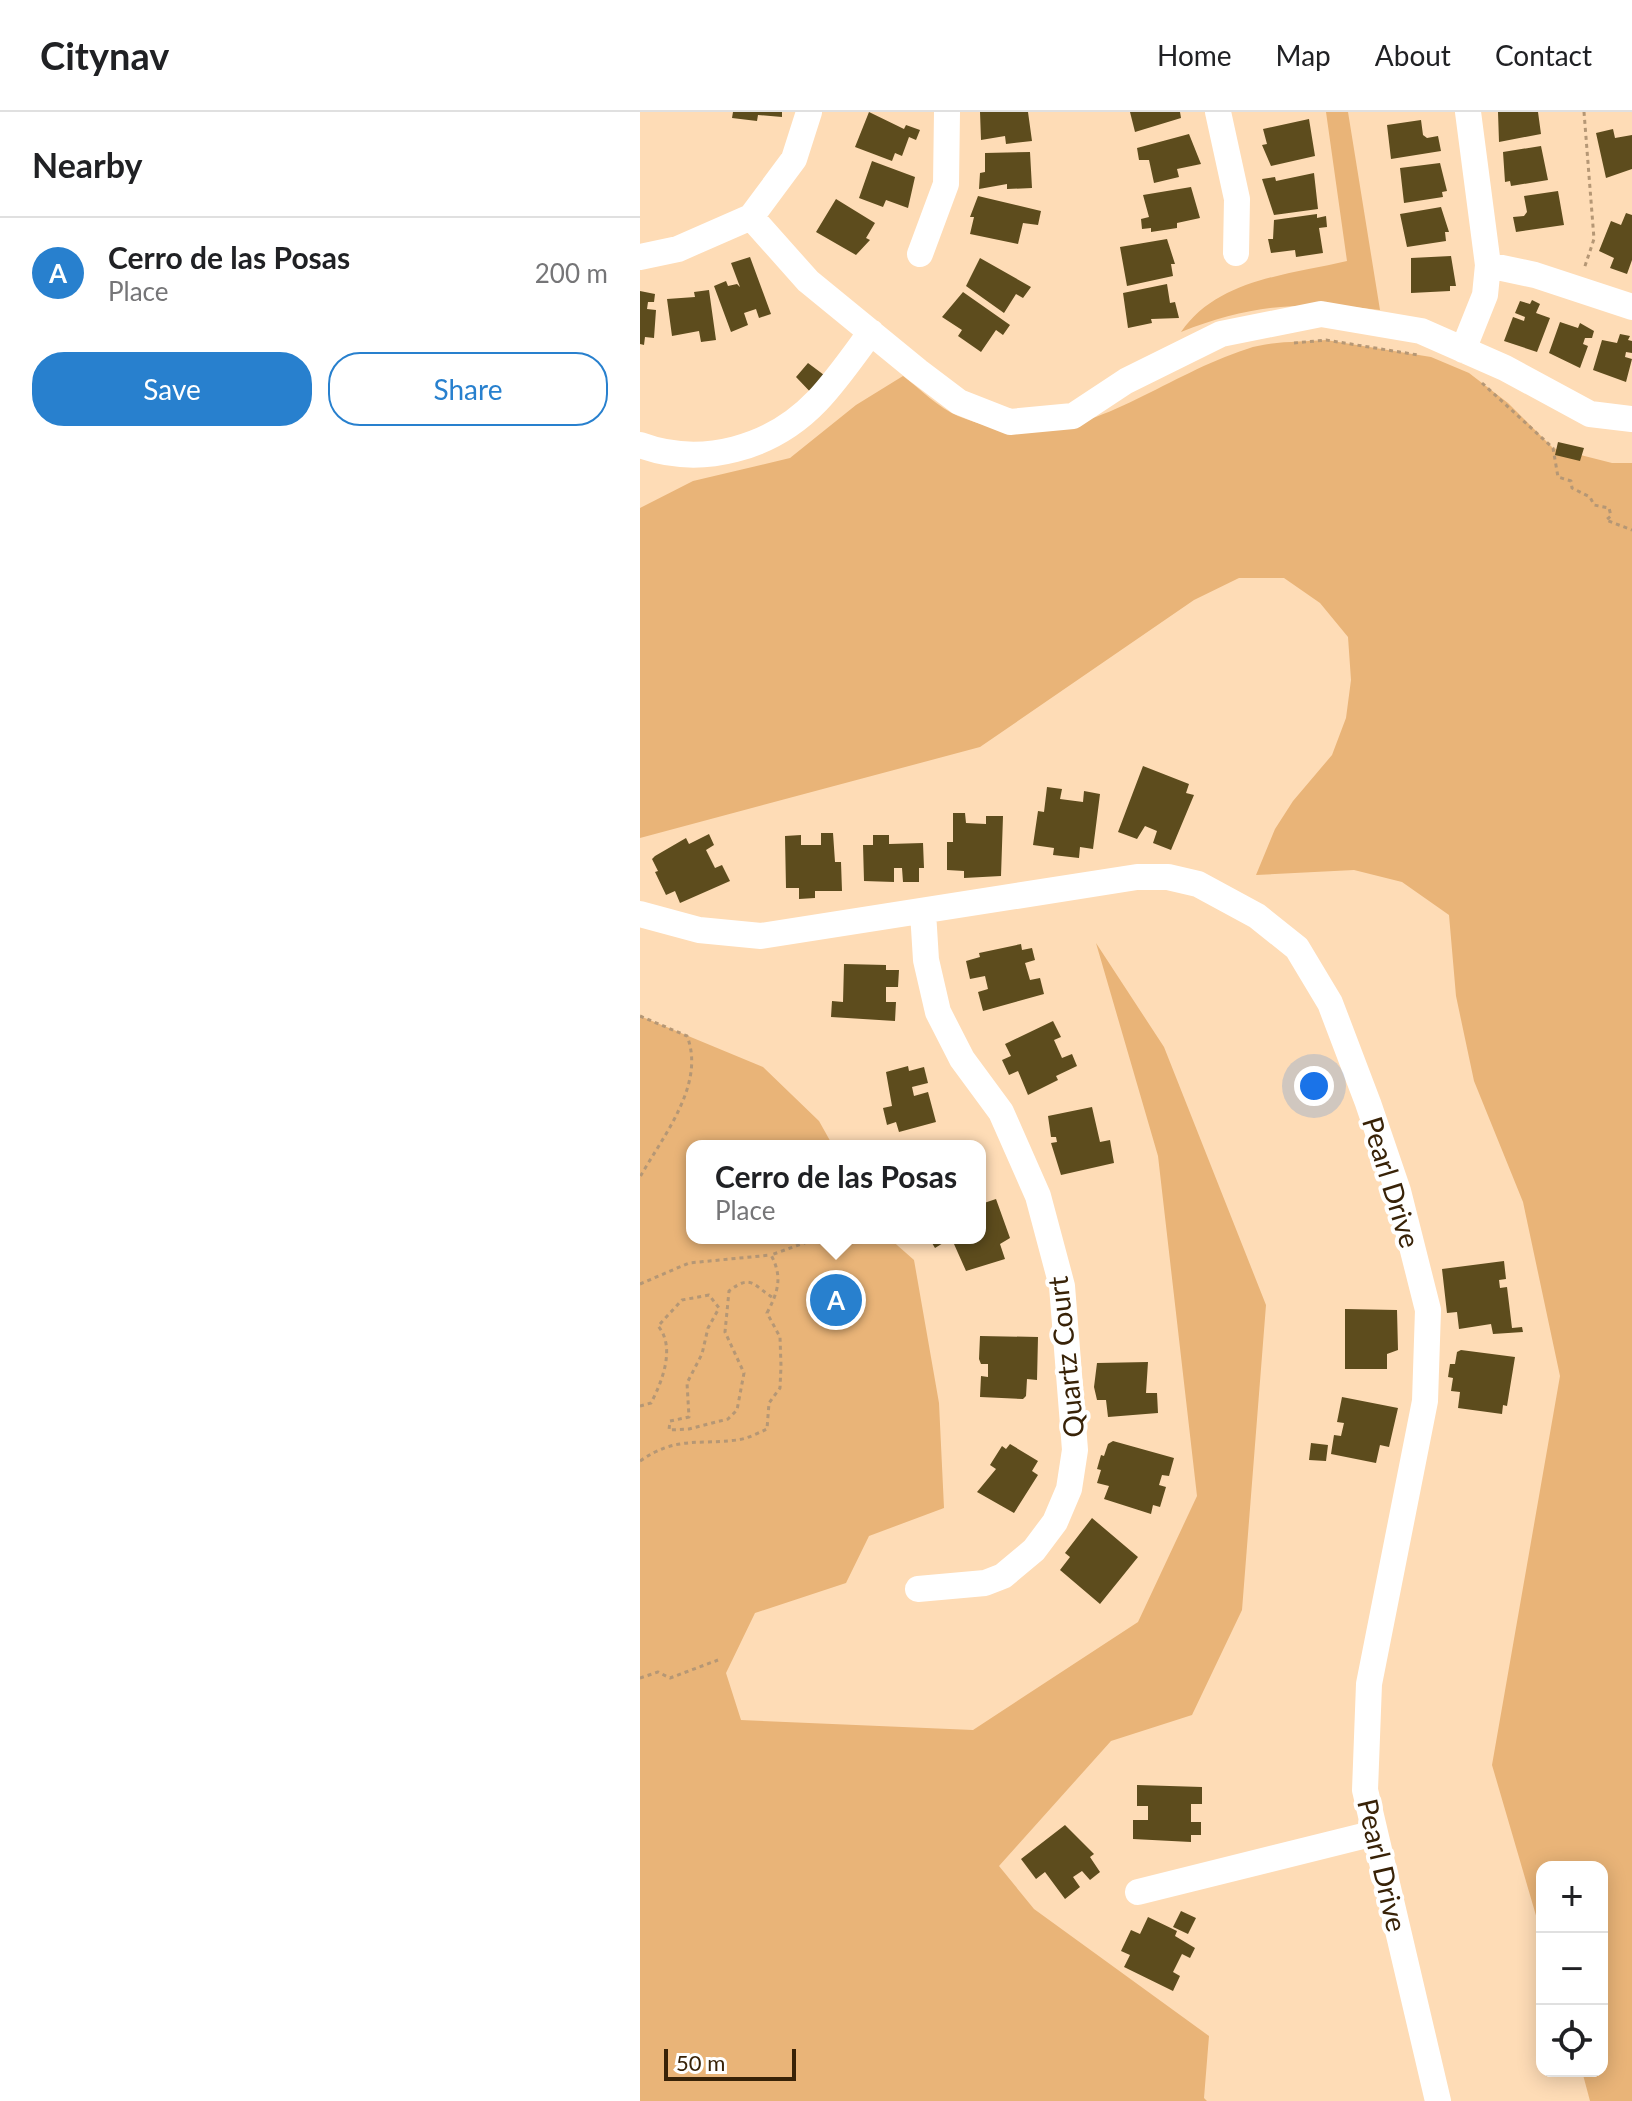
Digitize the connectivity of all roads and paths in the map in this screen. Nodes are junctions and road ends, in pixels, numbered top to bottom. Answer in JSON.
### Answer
{"nodes":[{"id":1,"x":809,"y":112,"type":"edge"},
{"id":2,"x":947,"y":112,"type":"edge"},
{"id":3,"x":1218,"y":112,"type":"edge"},
{"id":4,"x":1468,"y":112,"type":"edge"},
{"id":5,"x":1584,"y":112,"type":"edge"},
{"id":6,"x":751,"y":217,"type":"junction"},
{"id":7,"x":1236,"y":253,"type":"dead end"},
{"id":8,"x":920,"y":254,"type":"dead end"},
{"id":9,"x":640,"y":257,"type":"edge"},
{"id":10,"x":1488,"y":265,"type":"junction"},
{"id":11,"x":1578,"y":289,"type":"junction"},
{"id":12,"x":1632,"y":307,"type":"edge"},
{"id":13,"x":871,"y":332,"type":"junction"},
{"id":14,"x":1280,"y":345,"type":"dead end"},
{"id":15,"x":1463,"y":350,"type":"junction"},
{"id":16,"x":1431,"y":357,"type":"dead end"},
{"id":17,"x":1479,"y":380,"type":"dead end"},
{"id":18,"x":1632,"y":419,"type":"edge"},
{"id":19,"x":640,"y":445,"type":"edge"},
{"id":20,"x":1632,"y":530,"type":"edge"},
{"id":21,"x":923,"y":912,"type":"junction"},
{"id":22,"x":640,"y":914,"type":"edge"},
{"id":23,"x":640,"y":1016,"type":"edge"},
{"id":24,"x":640,"y":1177,"type":"edge"},
{"id":25,"x":801,"y":1244,"type":"edge"},
{"id":26,"x":771,"y":1255,"type":"junction"},
{"id":27,"x":640,"y":1284,"type":"edge"},
{"id":28,"x":775,"y":1299,"type":"junction"},
{"id":29,"x":640,"y":1406,"type":"edge"},
{"id":30,"x":640,"y":1461,"type":"edge"},
{"id":31,"x":918,"y":1589,"type":"dead end"},
{"id":32,"x":718,"y":1660,"type":"dead end"},
{"id":33,"x":640,"y":1678,"type":"edge"},
{"id":34,"x":1375,"y":1833,"type":"junction"},
{"id":35,"x":1138,"y":1892,"type":"dead end"},
{"id":36,"x":1438,"y":2101,"type":"edge"}],
"edges":[{"from":1,"to":6,"type":"street"},
{"from":2,"to":8,"type":"street"},
{"from":3,"to":7,"type":"street"},
{"from":4,"to":10,"type":"street"},
{"from":5,"to":11,"type":"path"},
{"from":6,"to":9,"type":"street"},
{"from":6,"to":13,"type":"street"},
{"from":10,"to":11,"type":"street"},
{"from":10,"to":15,"type":"street"},
{"from":11,"to":12,"type":"street"},
{"from":13,"to":15,"type":"street"},
{"from":13,"to":19,"type":"street"},
{"from":14,"to":16,"type":"path"},
{"from":15,"to":18,"type":"street"},
{"from":17,"to":20,"type":"path"},
{"from":21,"to":22,"type":"street","name":"Pearl Drive"},
{"from":21,"to":31,"type":"street","name":"Quartz Court"},
{"from":21,"to":34,"type":"street","name":"Pearl Drive"},
{"from":23,"to":24,"type":"path"},
{"from":25,"to":26,"type":"path"},
{"from":26,"to":27,"type":"path"},
{"from":26,"to":28,"type":"path"},
{"from":28,"to":29,"type":"path"},
{"from":28,"to":30,"type":"path"},
{"from":32,"to":33,"type":"path"},
{"from":34,"to":35,"type":"street"},
{"from":34,"to":36,"type":"street","name":"Pearl Drive"}]}
